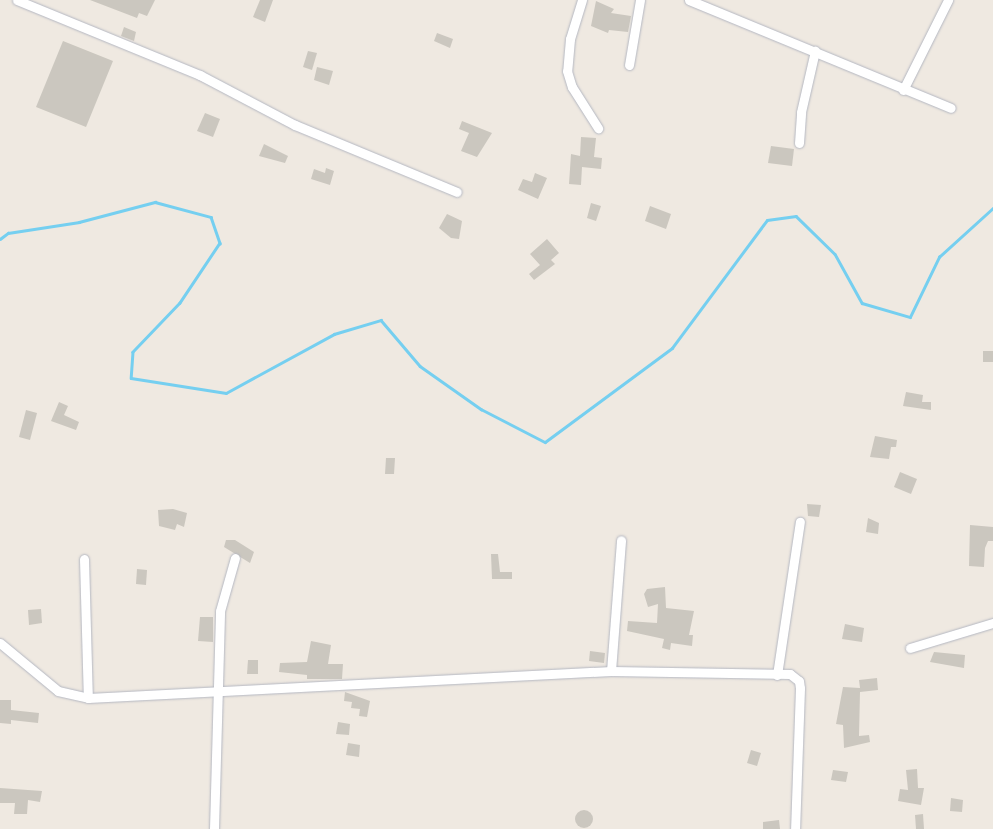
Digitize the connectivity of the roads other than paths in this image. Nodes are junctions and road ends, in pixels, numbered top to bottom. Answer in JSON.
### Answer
{"nodes":[{"id":1,"x":17,"y":0,"type":"edge"},
{"id":2,"x":582,"y":0,"type":"edge"},
{"id":3,"x":640,"y":0,"type":"edge"},
{"id":4,"x":690,"y":0,"type":"edge"},
{"id":5,"x":948,"y":0,"type":"edge"},
{"id":6,"x":30,"y":3,"type":"edge"},
{"id":7,"x":815,"y":51,"type":"junction"},
{"id":8,"x":628,"y":65,"type":"dead end"},
{"id":9,"x":903,"y":90,"type":"junction"},
{"id":10,"x":951,"y":108,"type":"dead end"},
{"id":11,"x":598,"y":128,"type":"dead end"},
{"id":12,"x":799,"y":143,"type":"dead end"},
{"id":13,"x":457,"y":192,"type":"dead end"},
{"id":14,"x":800,"y":522,"type":"dead end"},
{"id":15,"x":621,"y":540,"type":"dead end"},
{"id":16,"x":235,"y":558,"type":"dead end"},
{"id":17,"x":84,"y":559,"type":"dead end"},
{"id":18,"x":993,"y":623,"type":"edge"},
{"id":19,"x":0,"y":643,"type":"edge"},
{"id":20,"x":910,"y":648,"type":"dead end"},
{"id":21,"x":611,"y":671,"type":"junction"},
{"id":22,"x":777,"y":675,"type":"junction"},
{"id":23,"x":218,"y":689,"type":"junction"},
{"id":24,"x":88,"y":698,"type":"junction"},
{"id":25,"x":214,"y":829,"type":"edge"},
{"id":26,"x":795,"y":829,"type":"edge"}],
"edges":[{"from":1,"to":6,"type":"street"},
{"from":2,"to":11,"type":"street"},
{"from":3,"to":8,"type":"street"},
{"from":4,"to":7,"type":"street"},
{"from":5,"to":9,"type":"street"},
{"from":6,"to":13,"type":"street"},
{"from":7,"to":9,"type":"street"},
{"from":7,"to":12,"type":"street"},
{"from":9,"to":10,"type":"street"},
{"from":14,"to":22,"type":"street"},
{"from":15,"to":21,"type":"street"},
{"from":16,"to":23,"type":"street"},
{"from":17,"to":24,"type":"street"},
{"from":18,"to":20,"type":"street"},
{"from":19,"to":24,"type":"street"},
{"from":21,"to":22,"type":"street"},
{"from":21,"to":23,"type":"street"},
{"from":22,"to":26,"type":"street"},
{"from":23,"to":24,"type":"street"},
{"from":23,"to":25,"type":"street"}]}
